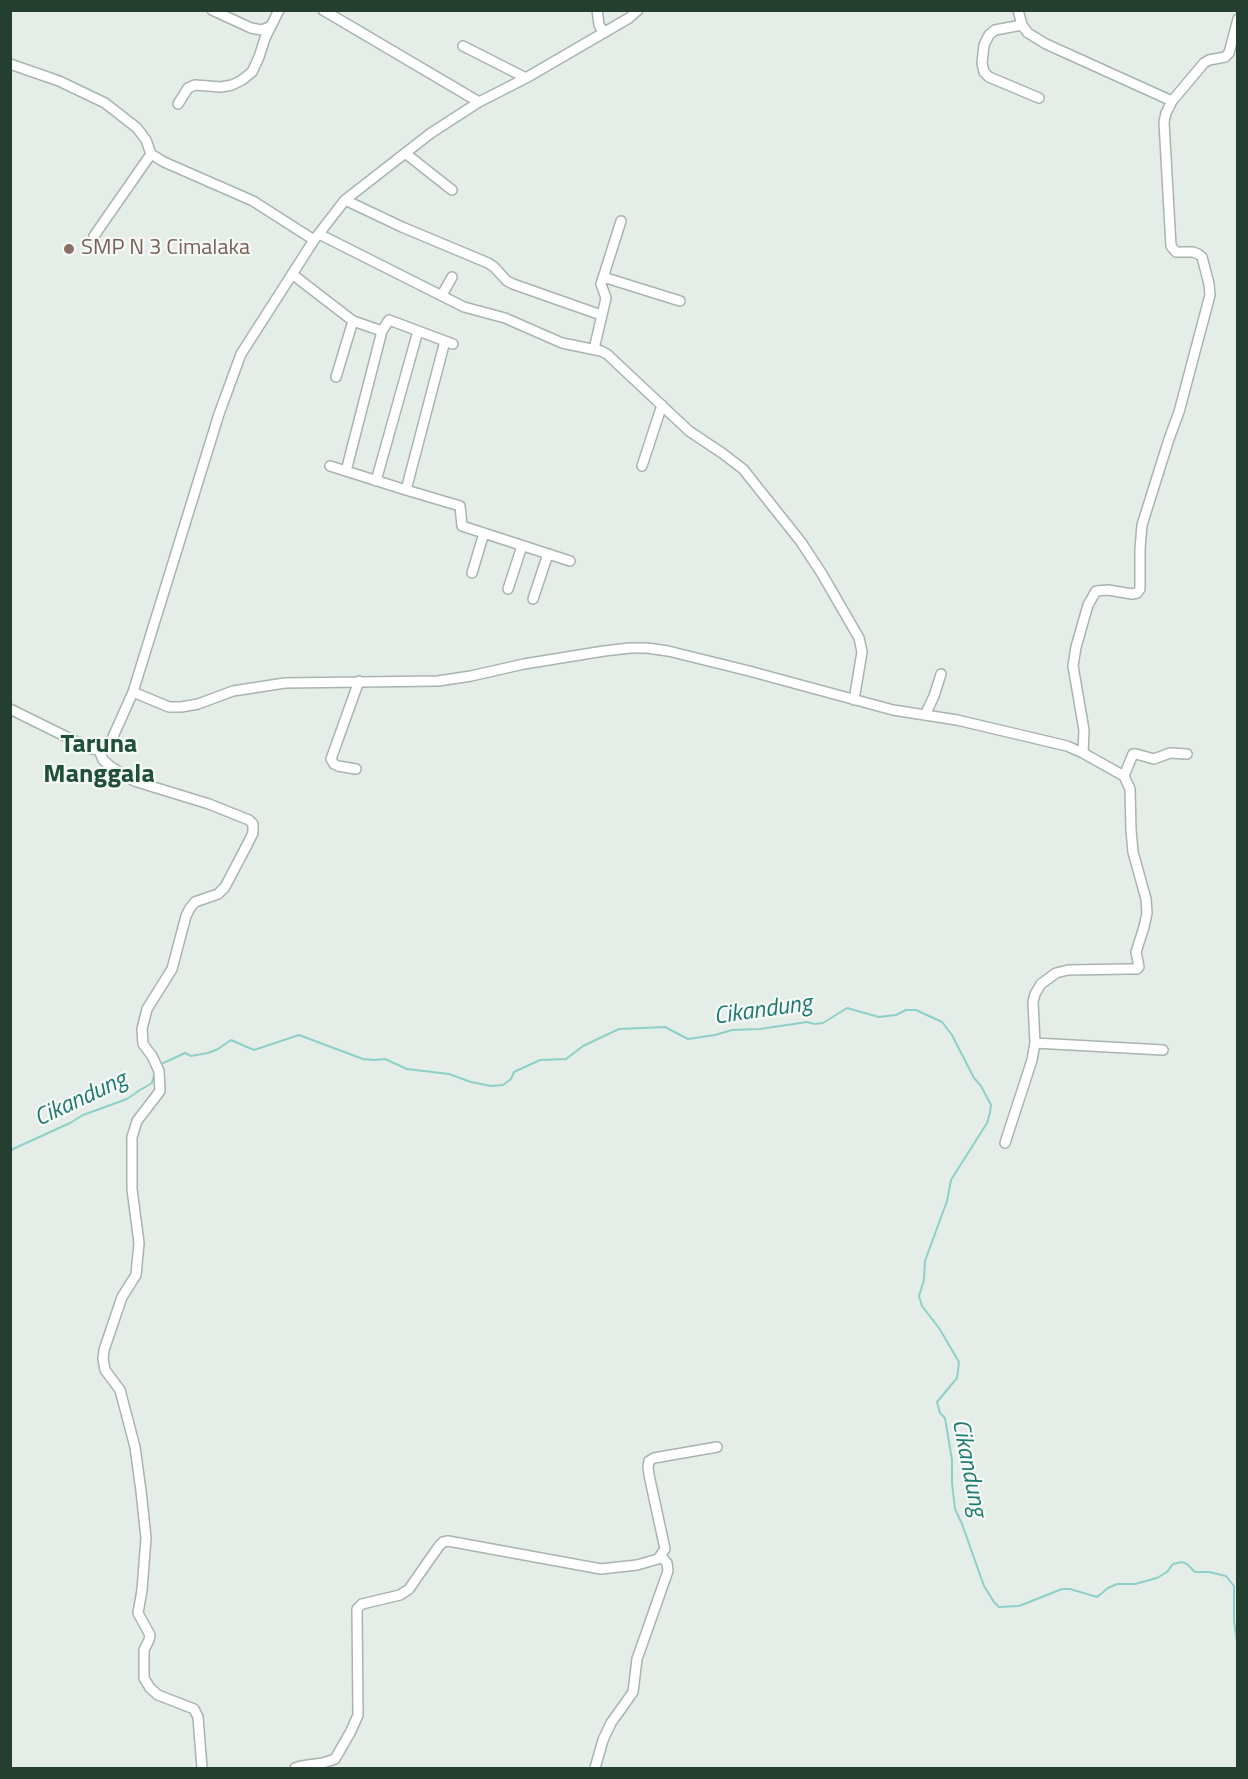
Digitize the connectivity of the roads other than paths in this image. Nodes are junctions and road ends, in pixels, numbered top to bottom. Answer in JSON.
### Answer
{"nodes":[{"id":1,"x":212,"y":10,"type":"edge"},
{"id":2,"x":279,"y":10,"type":"edge"},
{"id":3,"x":323,"y":10,"type":"edge"},
{"id":4,"x":597,"y":10,"type":"edge"},
{"id":5,"x":638,"y":10,"type":"edge"},
{"id":6,"x":1018,"y":10,"type":"edge"},
{"id":7,"x":1238,"y":19,"type":"edge"},
{"id":8,"x":1022,"y":25,"type":"junction"},
{"id":9,"x":271,"y":26,"type":"junction"},
{"id":10,"x":604,"y":33,"type":"junction"},
{"id":11,"x":463,"y":46,"type":"dead end"},
{"id":12,"x":10,"y":64,"type":"edge"},
{"id":13,"x":526,"y":78,"type":"junction"},
{"id":14,"x":1039,"y":98,"type":"dead end"},
{"id":15,"x":1172,"y":100,"type":"junction"},
{"id":16,"x":479,"y":102,"type":"junction"},
{"id":17,"x":178,"y":104,"type":"dead end"},
{"id":18,"x":405,"y":153,"type":"junction"},
{"id":19,"x":151,"y":154,"type":"junction"},
{"id":20,"x":452,"y":190,"type":"dead end"},
{"id":21,"x":345,"y":200,"type":"junction"},
{"id":22,"x":621,"y":221,"type":"dead end"},
{"id":23,"x":94,"y":236,"type":"dead end"},
{"id":24,"x":316,"y":237,"type":"junction"},
{"id":25,"x":292,"y":274,"type":"junction"},
{"id":26,"x":603,"y":277,"type":"junction"},
{"id":27,"x":452,"y":278,"type":"dead end"},
{"id":28,"x":442,"y":295,"type":"junction"},
{"id":29,"x":680,"y":301,"type":"dead end"},
{"id":30,"x":601,"y":315,"type":"junction"},
{"id":31,"x":353,"y":321,"type":"junction"},
{"id":32,"x":382,"y":331,"type":"junction"},
{"id":33,"x":418,"y":331,"type":"junction"},
{"id":34,"x":594,"y":349,"type":"junction"},
{"id":35,"x":336,"y":377,"type":"dead end"},
{"id":36,"x":662,"y":405,"type":"junction"},
{"id":37,"x":642,"y":465,"type":"dead end"},
{"id":38,"x":330,"y":466,"type":"dead end"},
{"id":39,"x":346,"y":471,"type":"junction"},
{"id":40,"x":376,"y":481,"type":"junction"},
{"id":41,"x":405,"y":490,"type":"junction"},
{"id":42,"x":484,"y":533,"type":"junction"},
{"id":43,"x":522,"y":546,"type":"junction"},
{"id":44,"x":548,"y":554,"type":"junction"},
{"id":45,"x":570,"y":561,"type":"dead end"},
{"id":46,"x":472,"y":573,"type":"dead end"},
{"id":47,"x":507,"y":588,"type":"dead end"},
{"id":48,"x":533,"y":599,"type":"dead end"},
{"id":49,"x":941,"y":674,"type":"dead end"},
{"id":50,"x":359,"y":681,"type":"junction"},
{"id":51,"x":133,"y":692,"type":"junction"},
{"id":52,"x":854,"y":700,"type":"junction"},
{"id":53,"x":10,"y":709,"type":"edge"},
{"id":54,"x":925,"y":715,"type":"junction"},
{"id":55,"x":99,"y":750,"type":"junction"},
{"id":56,"x":1083,"y":753,"type":"junction"},
{"id":57,"x":1186,"y":754,"type":"dead end"},
{"id":58,"x":356,"y":769,"type":"dead end"},
{"id":59,"x":1124,"y":776,"type":"junction"},
{"id":60,"x":1035,"y":1043,"type":"junction"},
{"id":61,"x":1163,"y":1050,"type":"dead end"},
{"id":62,"x":1005,"y":1143,"type":"dead end"},
{"id":63,"x":717,"y":1447,"type":"dead end"},
{"id":64,"x":661,"y":1556,"type":"junction"},
{"id":65,"x":202,"y":1768,"type":"edge"},
{"id":66,"x":295,"y":1768,"type":"edge"},
{"id":67,"x":595,"y":1768,"type":"edge"}],
"edges":[{"from":1,"to":9,"type":"street"},
{"from":2,"to":9,"type":"street"},
{"from":3,"to":16,"type":"street"},
{"from":4,"to":10,"type":"street"},
{"from":5,"to":10,"type":"street"},
{"from":6,"to":8,"type":"street"},
{"from":7,"to":15,"type":"street"},
{"from":8,"to":14,"type":"street"},
{"from":8,"to":15,"type":"street"},
{"from":9,"to":17,"type":"street"},
{"from":10,"to":13,"type":"street"},
{"from":11,"to":13,"type":"street"},
{"from":12,"to":19,"type":"street"},
{"from":13,"to":16,"type":"street"},
{"from":15,"to":56,"type":"street"},
{"from":16,"to":18,"type":"street"},
{"from":18,"to":20,"type":"street"},
{"from":18,"to":21,"type":"street"},
{"from":19,"to":23,"type":"street"},
{"from":19,"to":24,"type":"street"},
{"from":21,"to":24,"type":"street"},
{"from":21,"to":30,"type":"street"},
{"from":22,"to":26,"type":"street"},
{"from":24,"to":25,"type":"street"},
{"from":24,"to":28,"type":"street"},
{"from":25,"to":31,"type":"street"},
{"from":25,"to":51,"type":"street"},
{"from":26,"to":29,"type":"street"},
{"from":26,"to":30,"type":"street"},
{"from":27,"to":28,"type":"street"},
{"from":28,"to":34,"type":"street"},
{"from":30,"to":34,"type":"street"},
{"from":31,"to":32,"type":"street"},
{"from":31,"to":35,"type":"street"},
{"from":32,"to":33,"type":"street"},
{"from":32,"to":39,"type":"street"},
{"from":33,"to":40,"type":"street"},
{"from":33,"to":41,"type":"street"},
{"from":34,"to":36,"type":"street"},
{"from":36,"to":37,"type":"street"},
{"from":36,"to":52,"type":"street"},
{"from":38,"to":39,"type":"street"},
{"from":39,"to":40,"type":"street"},
{"from":40,"to":41,"type":"street"},
{"from":41,"to":42,"type":"street"},
{"from":42,"to":43,"type":"street"},
{"from":42,"to":46,"type":"street"},
{"from":43,"to":44,"type":"street"},
{"from":43,"to":47,"type":"street"},
{"from":44,"to":45,"type":"street"},
{"from":44,"to":48,"type":"street"},
{"from":49,"to":54,"type":"street"},
{"from":50,"to":51,"type":"street"},
{"from":50,"to":52,"type":"street"},
{"from":50,"to":58,"type":"street"},
{"from":51,"to":55,"type":"street"},
{"from":52,"to":54,"type":"street"},
{"from":53,"to":55,"type":"street"},
{"from":54,"to":56,"type":"street"},
{"from":55,"to":65,"type":"street"},
{"from":56,"to":59,"type":"street"},
{"from":57,"to":59,"type":"street"},
{"from":59,"to":60,"type":"street"},
{"from":60,"to":61,"type":"street"},
{"from":60,"to":62,"type":"street"},
{"from":63,"to":64,"type":"street"},
{"from":64,"to":66,"type":"street"},
{"from":64,"to":67,"type":"street"}]}
